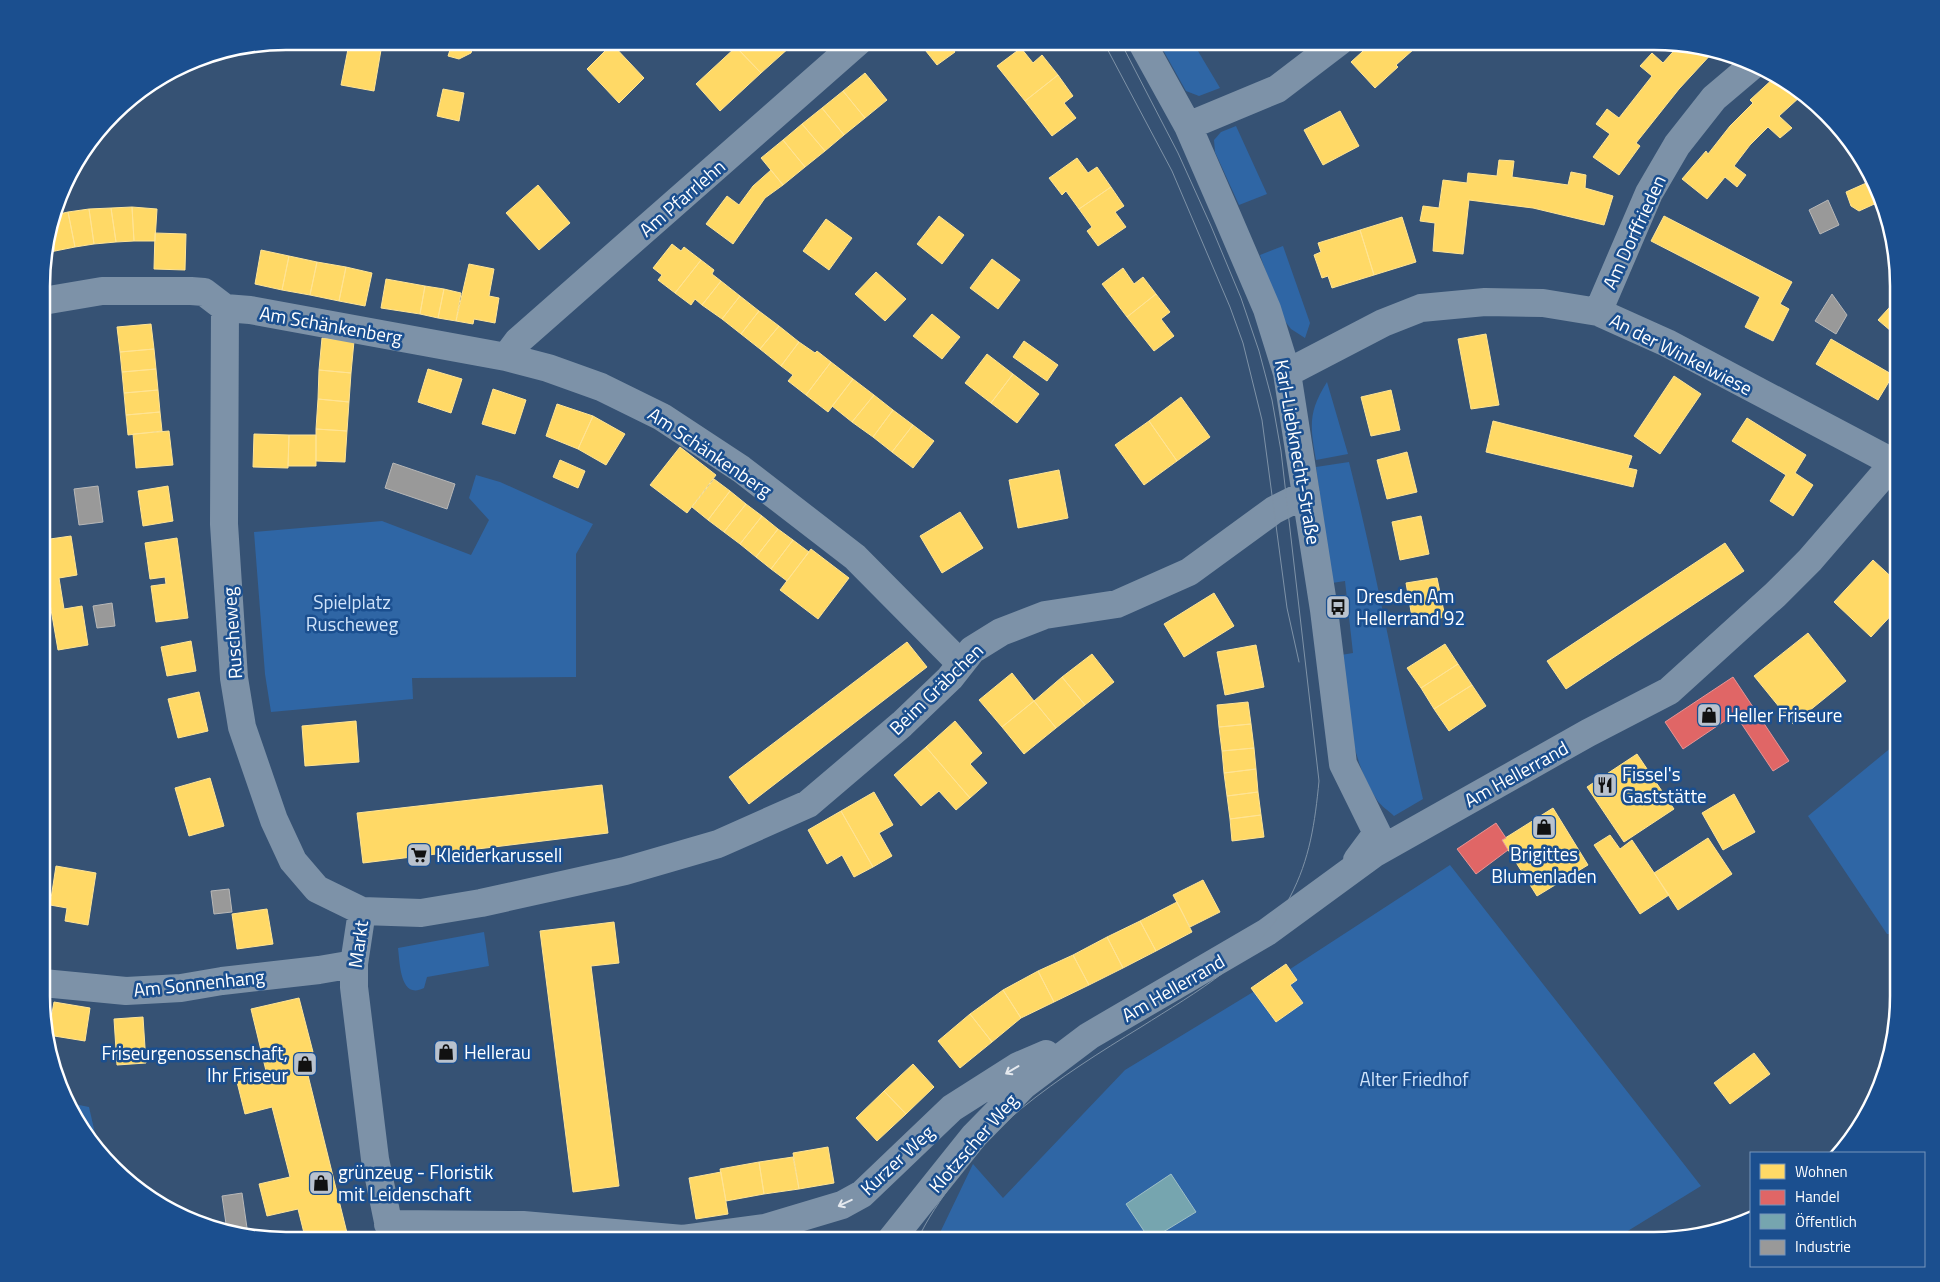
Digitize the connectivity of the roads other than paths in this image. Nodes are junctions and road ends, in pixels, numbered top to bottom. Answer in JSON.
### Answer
{"nodes":[{"id":1,"x":849,"y":50,"type":"edge"},
{"id":2,"x":1146,"y":50,"type":"edge"},
{"id":3,"x":1328,"y":50,"type":"edge"},
{"id":4,"x":1748,"y":70,"type":"edge"},
{"id":5,"x":1188,"y":126,"type":"junction"},
{"id":6,"x":50,"y":300,"type":"edge"},
{"id":7,"x":214,"y":300,"type":"junction"},
{"id":8,"x":1598,"y":312,"type":"junction"},
{"id":9,"x":506,"y":357,"type":"junction"},
{"id":10,"x":1288,"y":373,"type":"junction"},
{"id":11,"x":1890,"y":457,"type":"edge"},
{"id":12,"x":1890,"y":467,"type":"edge"},
{"id":13,"x":1306,"y":494,"type":"junction"},
{"id":14,"x":960,"y":663,"type":"junction"},
{"id":15,"x":625,"y":870,"type":"joint"},
{"id":16,"x":1347,"y":873,"type":"junction"},
{"id":17,"x":362,"y":911,"type":"junction"},
{"id":18,"x":354,"y":964,"type":"junction"},
{"id":19,"x":50,"y":984,"type":"edge"},
{"id":20,"x":1089,"y":1036,"type":"junction"},
{"id":21,"x":390,"y":1232,"type":"edge"},
{"id":22,"x":603,"y":1232,"type":"edge"},
{"id":23,"x":735,"y":1232,"type":"edge"},
{"id":24,"x":896,"y":1232,"type":"edge"}],
"edges":[{"from":1,"to":9,"type":"street","name":"Am Pfarrlehn"},
{"from":2,"to":5,"type":"street","name":"Karl-Liebknecht-Straße"},
{"from":3,"to":5,"type":"street"},
{"from":4,"to":8,"type":"street","name":"Am Dorffrieden"},
{"from":5,"to":10,"type":"street","name":"Karl-Liebknecht-Straße"},
{"from":6,"to":7,"type":"street","name":"Am Schänkenberg"},
{"from":7,"to":9,"type":"street","name":"Am Schänkenberg"},
{"from":7,"to":17,"type":"street","name":"Ruscheweg"},
{"from":8,"to":10,"type":"street","name":"An der Winkelwiese"},
{"from":8,"to":11,"type":"street","name":"An der Winkelwiese"},
{"from":9,"to":14,"type":"street","name":"Am Schänkenberg"},
{"from":10,"to":13,"type":"street","name":"Karl-Liebknecht-Straße"},
{"from":12,"to":16,"type":"street","name":"Am Hellerrand"},
{"from":13,"to":14,"type":"street","name":"Beim Gräbchen"},
{"from":13,"to":16,"type":"street","name":"Karl-Liebknecht-Straße"},
{"from":14,"to":15,"type":"street","name":"Beim Gräbchen"},
{"from":15,"to":17,"type":"street","name":"Markt"},
{"from":16,"to":20,"type":"street","name":"Am Hellerrand"},
{"from":17,"to":18,"type":"street","name":"Markt"},
{"from":18,"to":19,"type":"street","name":"Am Sonnenhang"},
{"from":18,"to":21,"type":"street","name":"Markt"},
{"from":20,"to":23,"type":"street","name":"Kurzer Weg","one_way":true},
{"from":20,"to":24,"type":"street","name":"Klotzscher Weg"},
{"from":22,"to":21,"type":"street","name":"Kurzer Weg","one_way":true}]}
